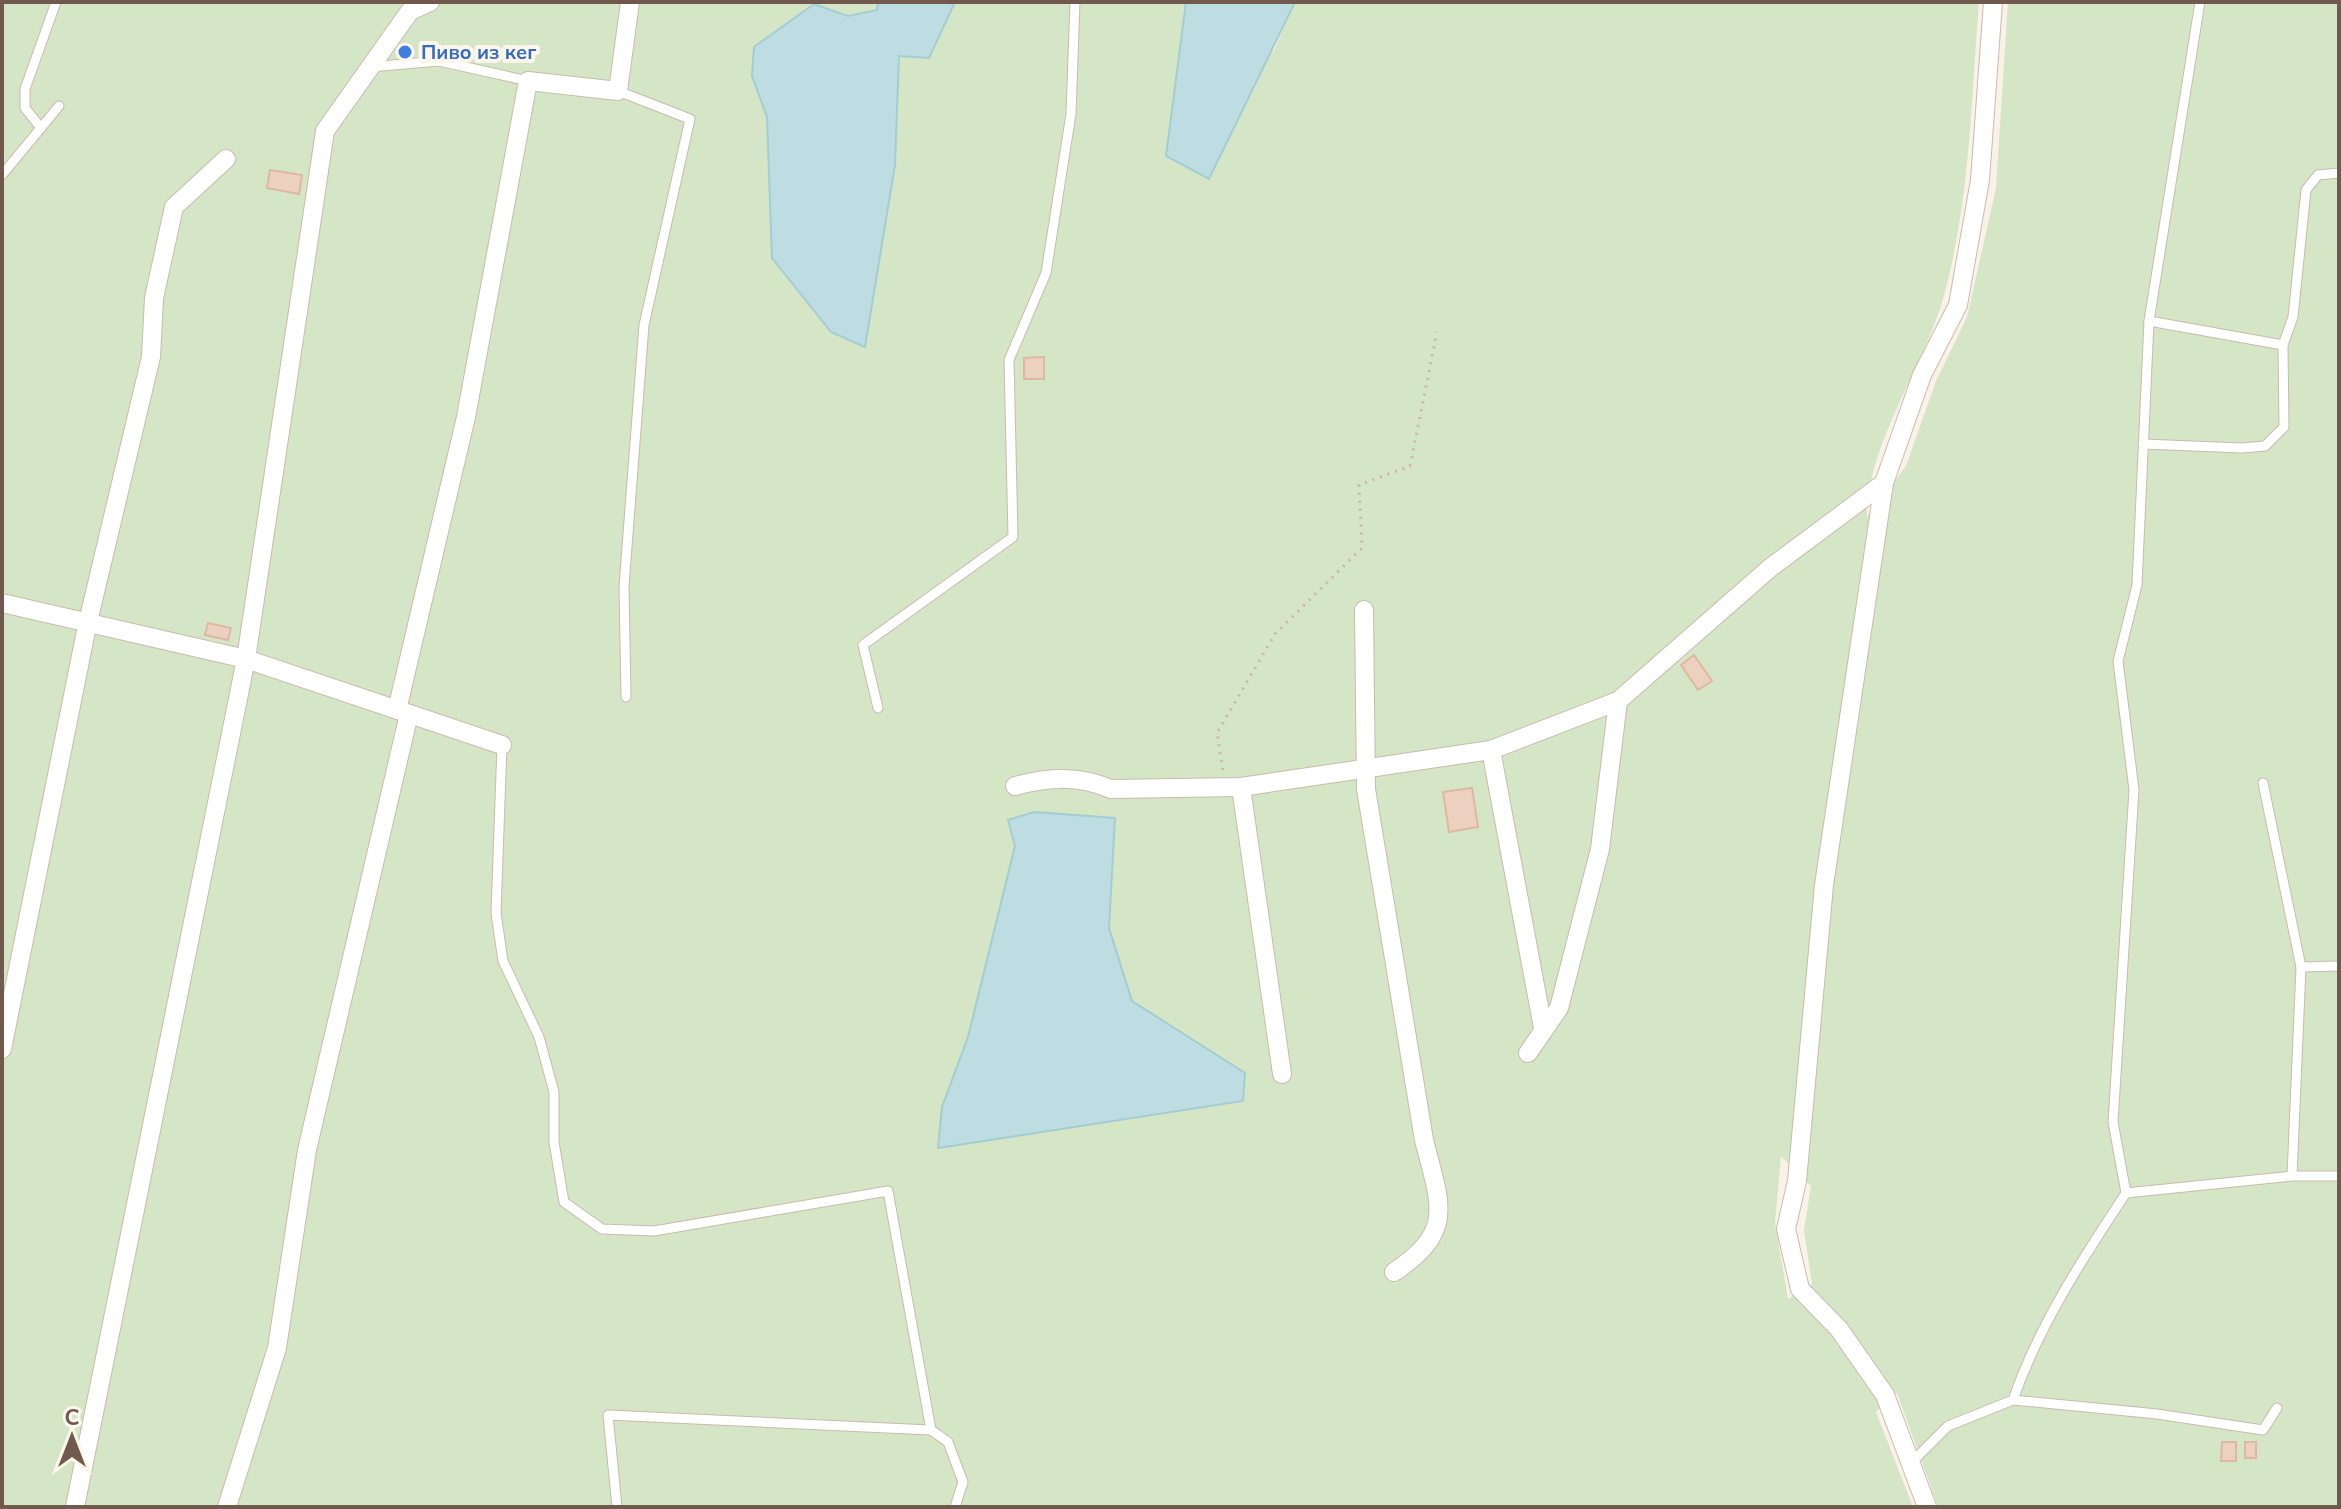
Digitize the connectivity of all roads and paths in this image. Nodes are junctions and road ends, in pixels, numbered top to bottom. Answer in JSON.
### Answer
{"nodes":[{"id":1,"x":56,"y":2,"type":"edge"},
{"id":2,"x":430,"y":2,"type":"edge"},
{"id":3,"x":630,"y":2,"type":"edge"},
{"id":4,"x":1075,"y":2,"type":"edge"},
{"id":5,"x":1993,"y":2,"type":"edge"},
{"id":6,"x":2200,"y":2,"type":"edge"},
{"id":7,"x":370,"y":67,"type":"junction"},
{"id":8,"x":528,"y":81,"type":"junction"},
{"id":9,"x":618,"y":91,"type":"junction"},
{"id":10,"x":59,"y":106,"type":"dead end"},
{"id":11,"x":41,"y":128,"type":"junction"},
{"id":12,"x":226,"y":159,"type":"dead end"},
{"id":13,"x":2339,"y":173,"type":"edge"},
{"id":14,"x":2,"y":175,"type":"edge"},
{"id":15,"x":2149,"y":321,"type":"junction"},
{"id":16,"x":1437,"y":332,"type":"dead end"},
{"id":17,"x":2283,"y":345,"type":"junction"},
{"id":18,"x":2143,"y":444,"type":"junction"},
{"id":19,"x":1884,"y":483,"type":"junction"},
{"id":20,"x":2,"y":603,"type":"edge"},
{"id":21,"x":1364,"y":610,"type":"dead end"},
{"id":22,"x":87,"y":626,"type":"junction"},
{"id":23,"x":246,"y":659,"type":"junction"},
{"id":24,"x":626,"y":697,"type":"dead end"},
{"id":25,"x":1618,"y":701,"type":"junction"},
{"id":26,"x":878,"y":708,"type":"dead end"},
{"id":27,"x":403,"y":712,"type":"junction"},
{"id":28,"x":502,"y":745,"type":"joint"},
{"id":29,"x":1491,"y":750,"type":"junction"},
{"id":30,"x":1366,"y":766,"type":"junction"},
{"id":31,"x":2263,"y":783,"type":"dead end"},
{"id":32,"x":1015,"y":786,"type":"dead end"},
{"id":33,"x":1233,"y":787,"type":"junction"},
{"id":34,"x":2339,"y":966,"type":"edge"},
{"id":35,"x":2301,"y":967,"type":"junction"},
{"id":36,"x":1543,"y":1028,"type":"junction"},
{"id":37,"x":2,"y":1049,"type":"edge"},
{"id":38,"x":1528,"y":1053,"type":"dead end"},
{"id":39,"x":1282,"y":1074,"type":"dead end"},
{"id":40,"x":2292,"y":1176,"type":"junction"},
{"id":41,"x":2339,"y":1176,"type":"edge"},
{"id":42,"x":2126,"y":1193,"type":"junction"},
{"id":43,"x":1394,"y":1272,"type":"dead end"},
{"id":44,"x":2013,"y":1400,"type":"junction"},
{"id":45,"x":2277,"y":1408,"type":"dead end"},
{"id":46,"x":931,"y":1430,"type":"junction"},
{"id":47,"x":1911,"y":1463,"type":"junction"},
{"id":48,"x":75,"y":1507,"type":"edge"},
{"id":49,"x":227,"y":1507,"type":"edge"},
{"id":50,"x":617,"y":1507,"type":"edge"},
{"id":51,"x":955,"y":1507,"type":"edge"},
{"id":52,"x":1927,"y":1507,"type":"edge"}],
"edges":[{"from":1,"to":11,"type":"lane"},
{"from":2,"to":7,"type":"street"},
{"from":3,"to":9,"type":"street"},
{"from":4,"to":26,"type":"lane"},
{"from":5,"to":19,"type":"street"},
{"from":6,"to":15,"type":"lane"},
{"from":7,"to":8,"type":"lane"},
{"from":7,"to":23,"type":"street"},
{"from":8,"to":9,"type":"street"},
{"from":8,"to":27,"type":"street"},
{"from":9,"to":24,"type":"lane"},
{"from":10,"to":11,"type":"lane"},
{"from":11,"to":14,"type":"lane"},
{"from":12,"to":22,"type":"street"},
{"from":13,"to":17,"type":"lane"},
{"from":15,"to":17,"type":"lane"},
{"from":15,"to":18,"type":"lane"},
{"from":16,"to":33,"type":"path"},
{"from":17,"to":18,"type":"lane"},
{"from":18,"to":42,"type":"lane"},
{"from":19,"to":25,"type":"street"},
{"from":19,"to":47,"type":"street"},
{"from":20,"to":22,"type":"street"},
{"from":21,"to":30,"type":"street"},
{"from":22,"to":23,"type":"street"},
{"from":22,"to":37,"type":"street"},
{"from":23,"to":27,"type":"street"},
{"from":23,"to":48,"type":"street"},
{"from":25,"to":29,"type":"street"},
{"from":25,"to":36,"type":"street"},
{"from":27,"to":28,"type":"street"},
{"from":27,"to":49,"type":"street"},
{"from":28,"to":46,"type":"lane"},
{"from":29,"to":30,"type":"street"},
{"from":29,"to":36,"type":"street"},
{"from":30,"to":33,"type":"street"},
{"from":30,"to":43,"type":"street"},
{"from":31,"to":35,"type":"lane"},
{"from":32,"to":33,"type":"street"},
{"from":33,"to":39,"type":"street"},
{"from":34,"to":35,"type":"lane"},
{"from":35,"to":40,"type":"lane"},
{"from":36,"to":38,"type":"street"},
{"from":40,"to":41,"type":"lane"},
{"from":40,"to":42,"type":"lane"},
{"from":42,"to":44,"type":"lane"},
{"from":44,"to":45,"type":"lane"},
{"from":44,"to":47,"type":"lane"},
{"from":46,"to":50,"type":"lane"},
{"from":46,"to":51,"type":"lane"},
{"from":47,"to":52,"type":"street"}]}
